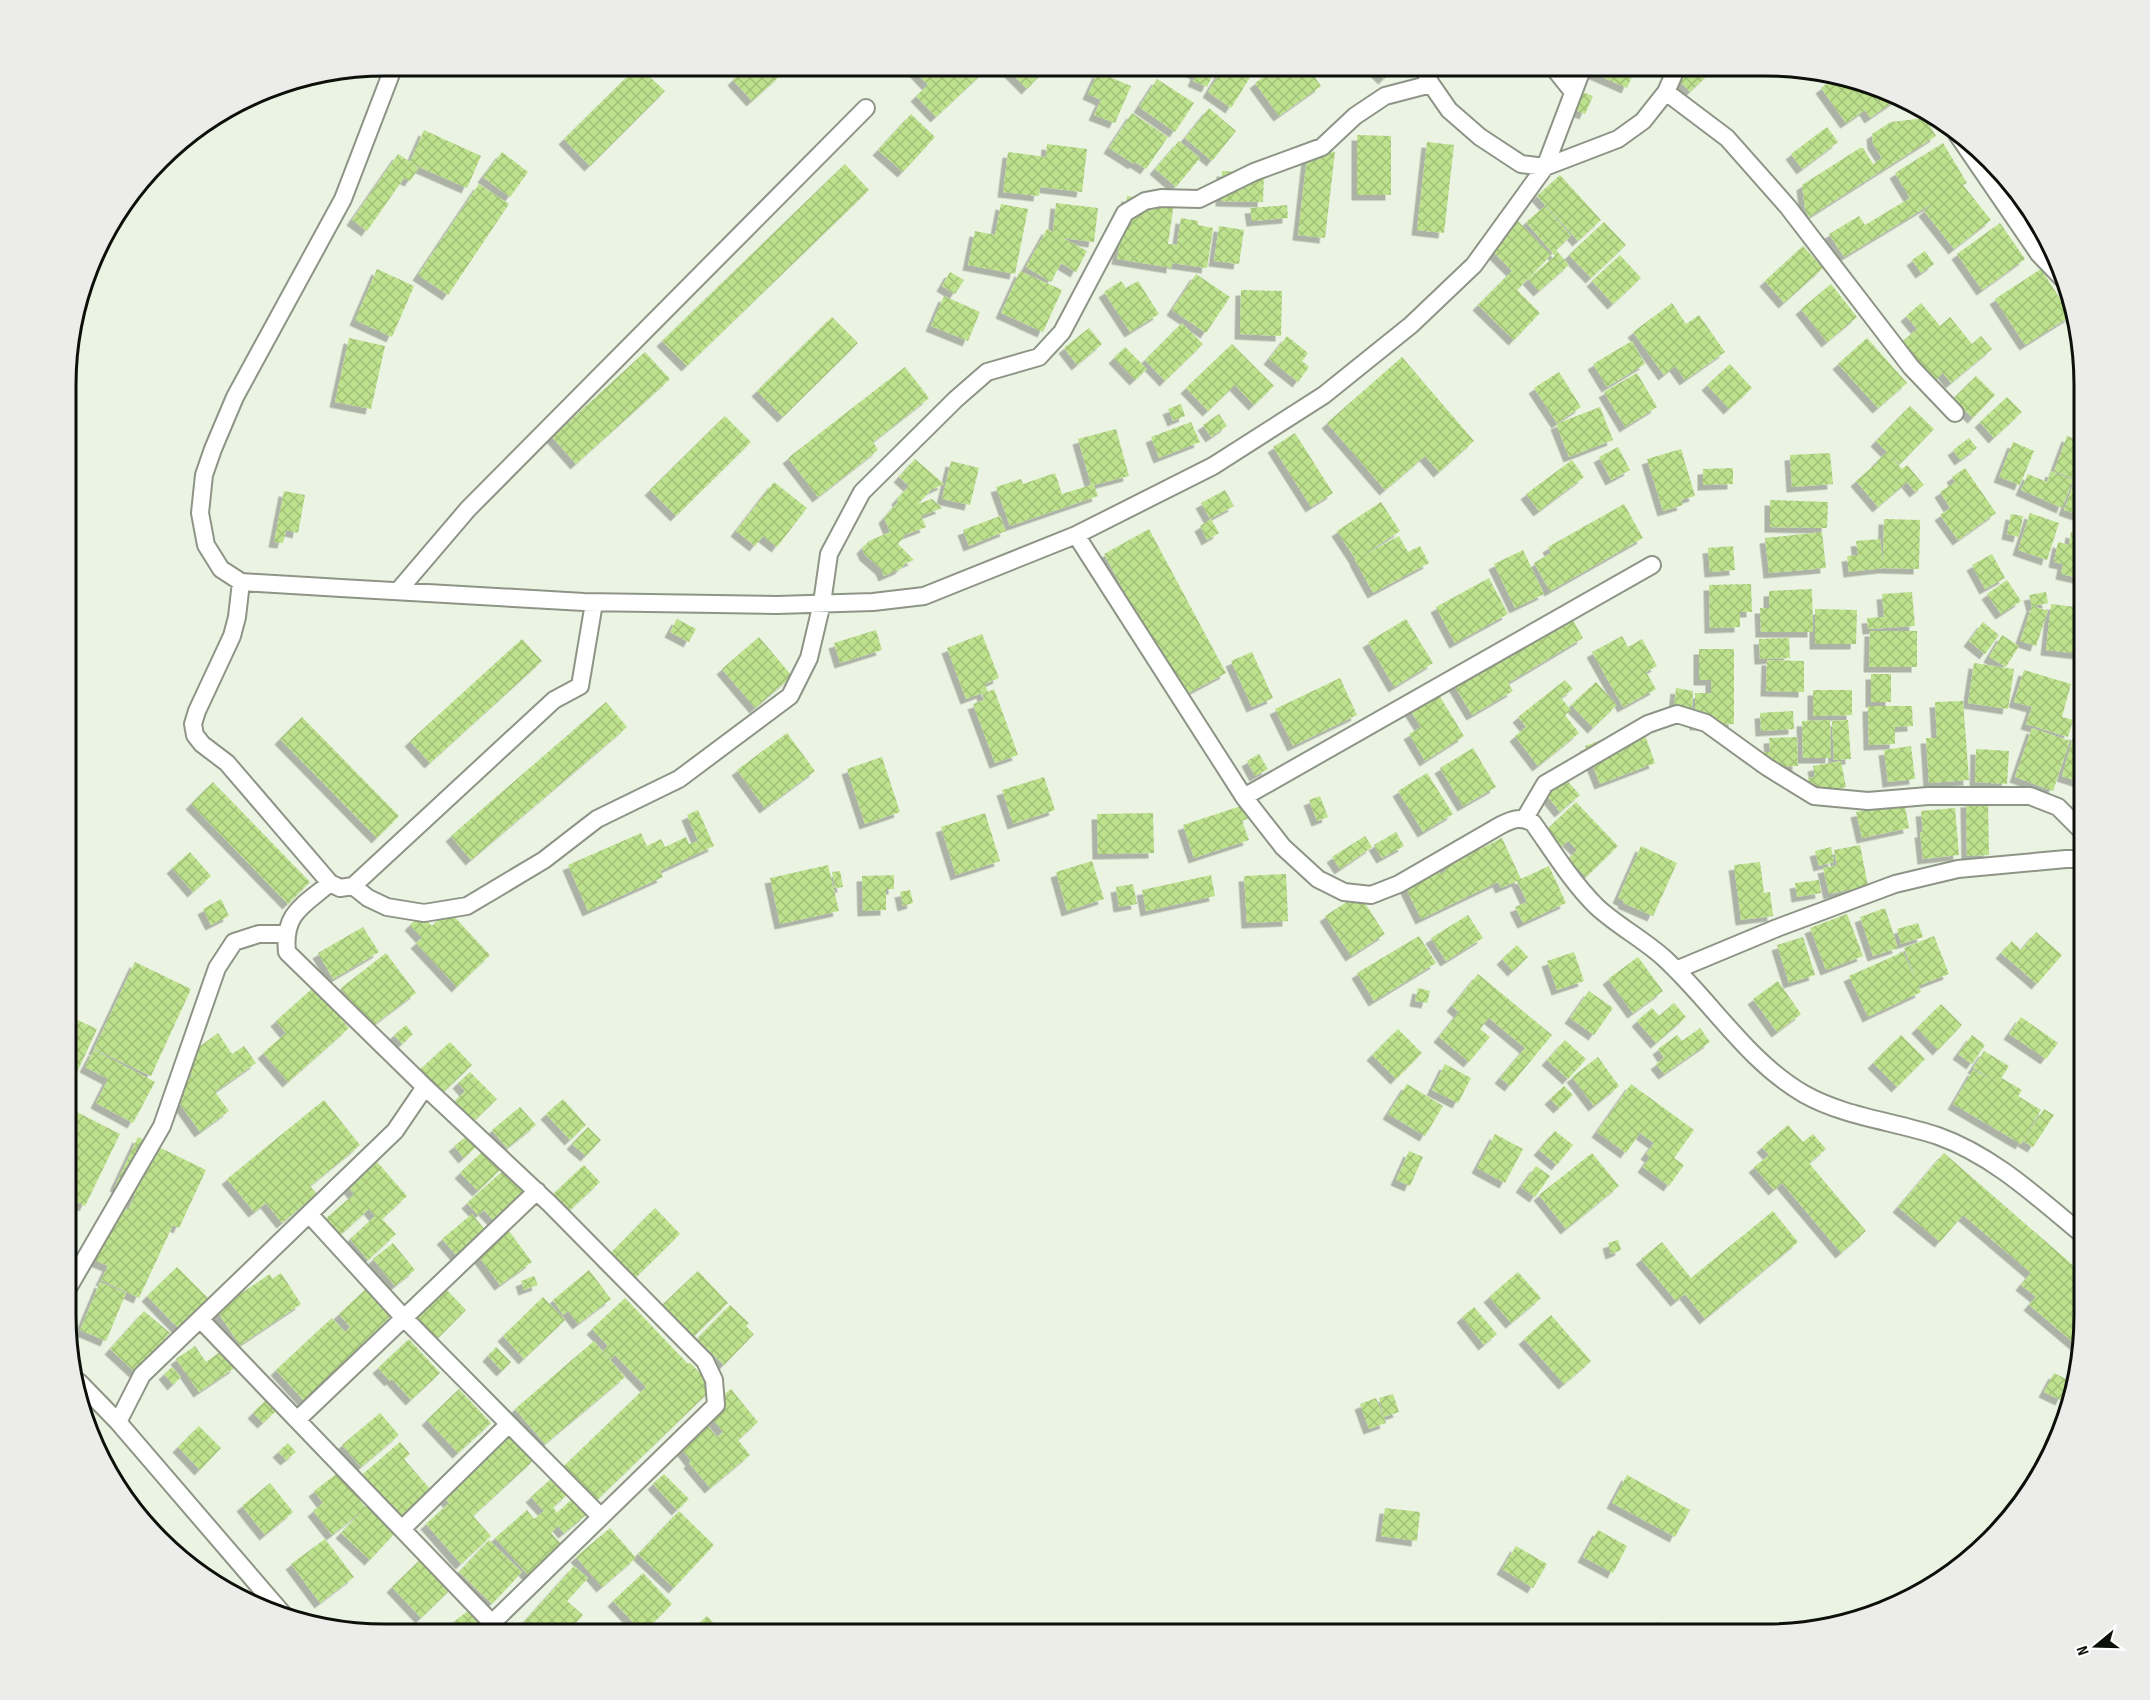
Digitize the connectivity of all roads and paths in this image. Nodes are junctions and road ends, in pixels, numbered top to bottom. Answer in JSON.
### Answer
{"nodes":[{"id":1,"x":390,"y":76,"type":"edge"},
{"id":2,"x":1427,"y":76,"type":"edge"},
{"id":3,"x":1560,"y":76,"type":"edge"},
{"id":4,"x":1579,"y":76,"type":"edge"},
{"id":5,"x":1673,"y":76,"type":"edge"},
{"id":6,"x":1431,"y":84,"type":"junction"},
{"id":7,"x":1573,"y":92,"type":"junction"},
{"id":8,"x":1665,"y":92,"type":"junction"},
{"id":9,"x":866,"y":108,"type":"dead end"},
{"id":10,"x":1973,"y":158,"type":"edge"},
{"id":11,"x":1545,"y":167,"type":"junction"},
{"id":12,"x":2049,"y":264,"type":"edge"},
{"id":13,"x":1955,"y":413,"type":"dead end"},
{"id":14,"x":1076,"y":535,"type":"junction"},
{"id":15,"x":1652,"y":566,"type":"dead end"},
{"id":16,"x":241,"y":582,"type":"junction"},
{"id":17,"x":398,"y":591,"type":"junction"},
{"id":18,"x":594,"y":603,"type":"junction"},
{"id":19,"x":822,"y":603,"type":"junction"},
{"id":20,"x":1244,"y":797,"type":"junction"},
{"id":21,"x":1525,"y":818,"type":"junction"},
{"id":22,"x":2074,"y":823,"type":"edge"},
{"id":23,"x":2074,"y":859,"type":"edge"},
{"id":24,"x":330,"y":883,"type":"junction"},
{"id":25,"x":353,"y":886,"type":"junction"},
{"id":26,"x":285,"y":934,"type":"junction"},
{"id":27,"x":1676,"y":970,"type":"junction"},
{"id":28,"x":425,"y":1087,"type":"junction"},
{"id":29,"x":537,"y":1191,"type":"junction"},
{"id":30,"x":309,"y":1214,"type":"junction"},
{"id":31,"x":2074,"y":1228,"type":"edge"},
{"id":32,"x":76,"y":1274,"type":"edge"},
{"id":33,"x":404,"y":1318,"type":"junction"},
{"id":34,"x":200,"y":1319,"type":"junction"},
{"id":35,"x":86,"y":1389,"type":"edge"},
{"id":36,"x":298,"y":1419,"type":"junction"},
{"id":37,"x":118,"y":1422,"type":"junction"},
{"id":38,"x":509,"y":1424,"type":"junction"},
{"id":39,"x":601,"y":1518,"type":"junction"},
{"id":40,"x":402,"y":1529,"type":"junction"},
{"id":41,"x":273,"y":1602,"type":"edge"}],
"edges":[{"from":1,"to":16,"type":"street"},
{"from":2,"to":6,"type":"street"},
{"from":3,"to":7,"type":"street"},
{"from":4,"to":7,"type":"street"},
{"from":5,"to":8,"type":"street"},
{"from":6,"to":11,"type":"street"},
{"from":6,"to":19,"type":"street"},
{"from":7,"to":11,"type":"street"},
{"from":8,"to":11,"type":"street"},
{"from":8,"to":13,"type":"street"},
{"from":9,"to":17,"type":"street"},
{"from":10,"to":12,"type":"street"},
{"from":11,"to":14,"type":"street"},
{"from":14,"to":19,"type":"street"},
{"from":14,"to":20,"type":"street"},
{"from":15,"to":20,"type":"street"},
{"from":16,"to":17,"type":"street"},
{"from":16,"to":24,"type":"street"},
{"from":17,"to":18,"type":"street"},
{"from":18,"to":19,"type":"street"},
{"from":18,"to":25,"type":"street"},
{"from":19,"to":25,"type":"street"},
{"from":20,"to":21,"type":"street"},
{"from":21,"to":22,"type":"street"},
{"from":21,"to":27,"type":"street"},
{"from":23,"to":27,"type":"street"},
{"from":24,"to":25,"type":"street"},
{"from":24,"to":26,"type":"street"},
{"from":26,"to":28,"type":"street"},
{"from":26,"to":32,"type":"street"},
{"from":27,"to":31,"type":"street"},
{"from":28,"to":29,"type":"street"},
{"from":28,"to":30,"type":"street"},
{"from":29,"to":33,"type":"street"},
{"from":29,"to":39,"type":"street"},
{"from":30,"to":33,"type":"street"},
{"from":30,"to":34,"type":"street"},
{"from":33,"to":36,"type":"street"},
{"from":33,"to":38,"type":"street"},
{"from":34,"to":36,"type":"street"},
{"from":34,"to":37,"type":"street"},
{"from":35,"to":37,"type":"street"},
{"from":36,"to":40,"type":"street"},
{"from":37,"to":41,"type":"street"},
{"from":38,"to":39,"type":"street"},
{"from":38,"to":40,"type":"street"},
{"from":39,"to":40,"type":"street"}]}
